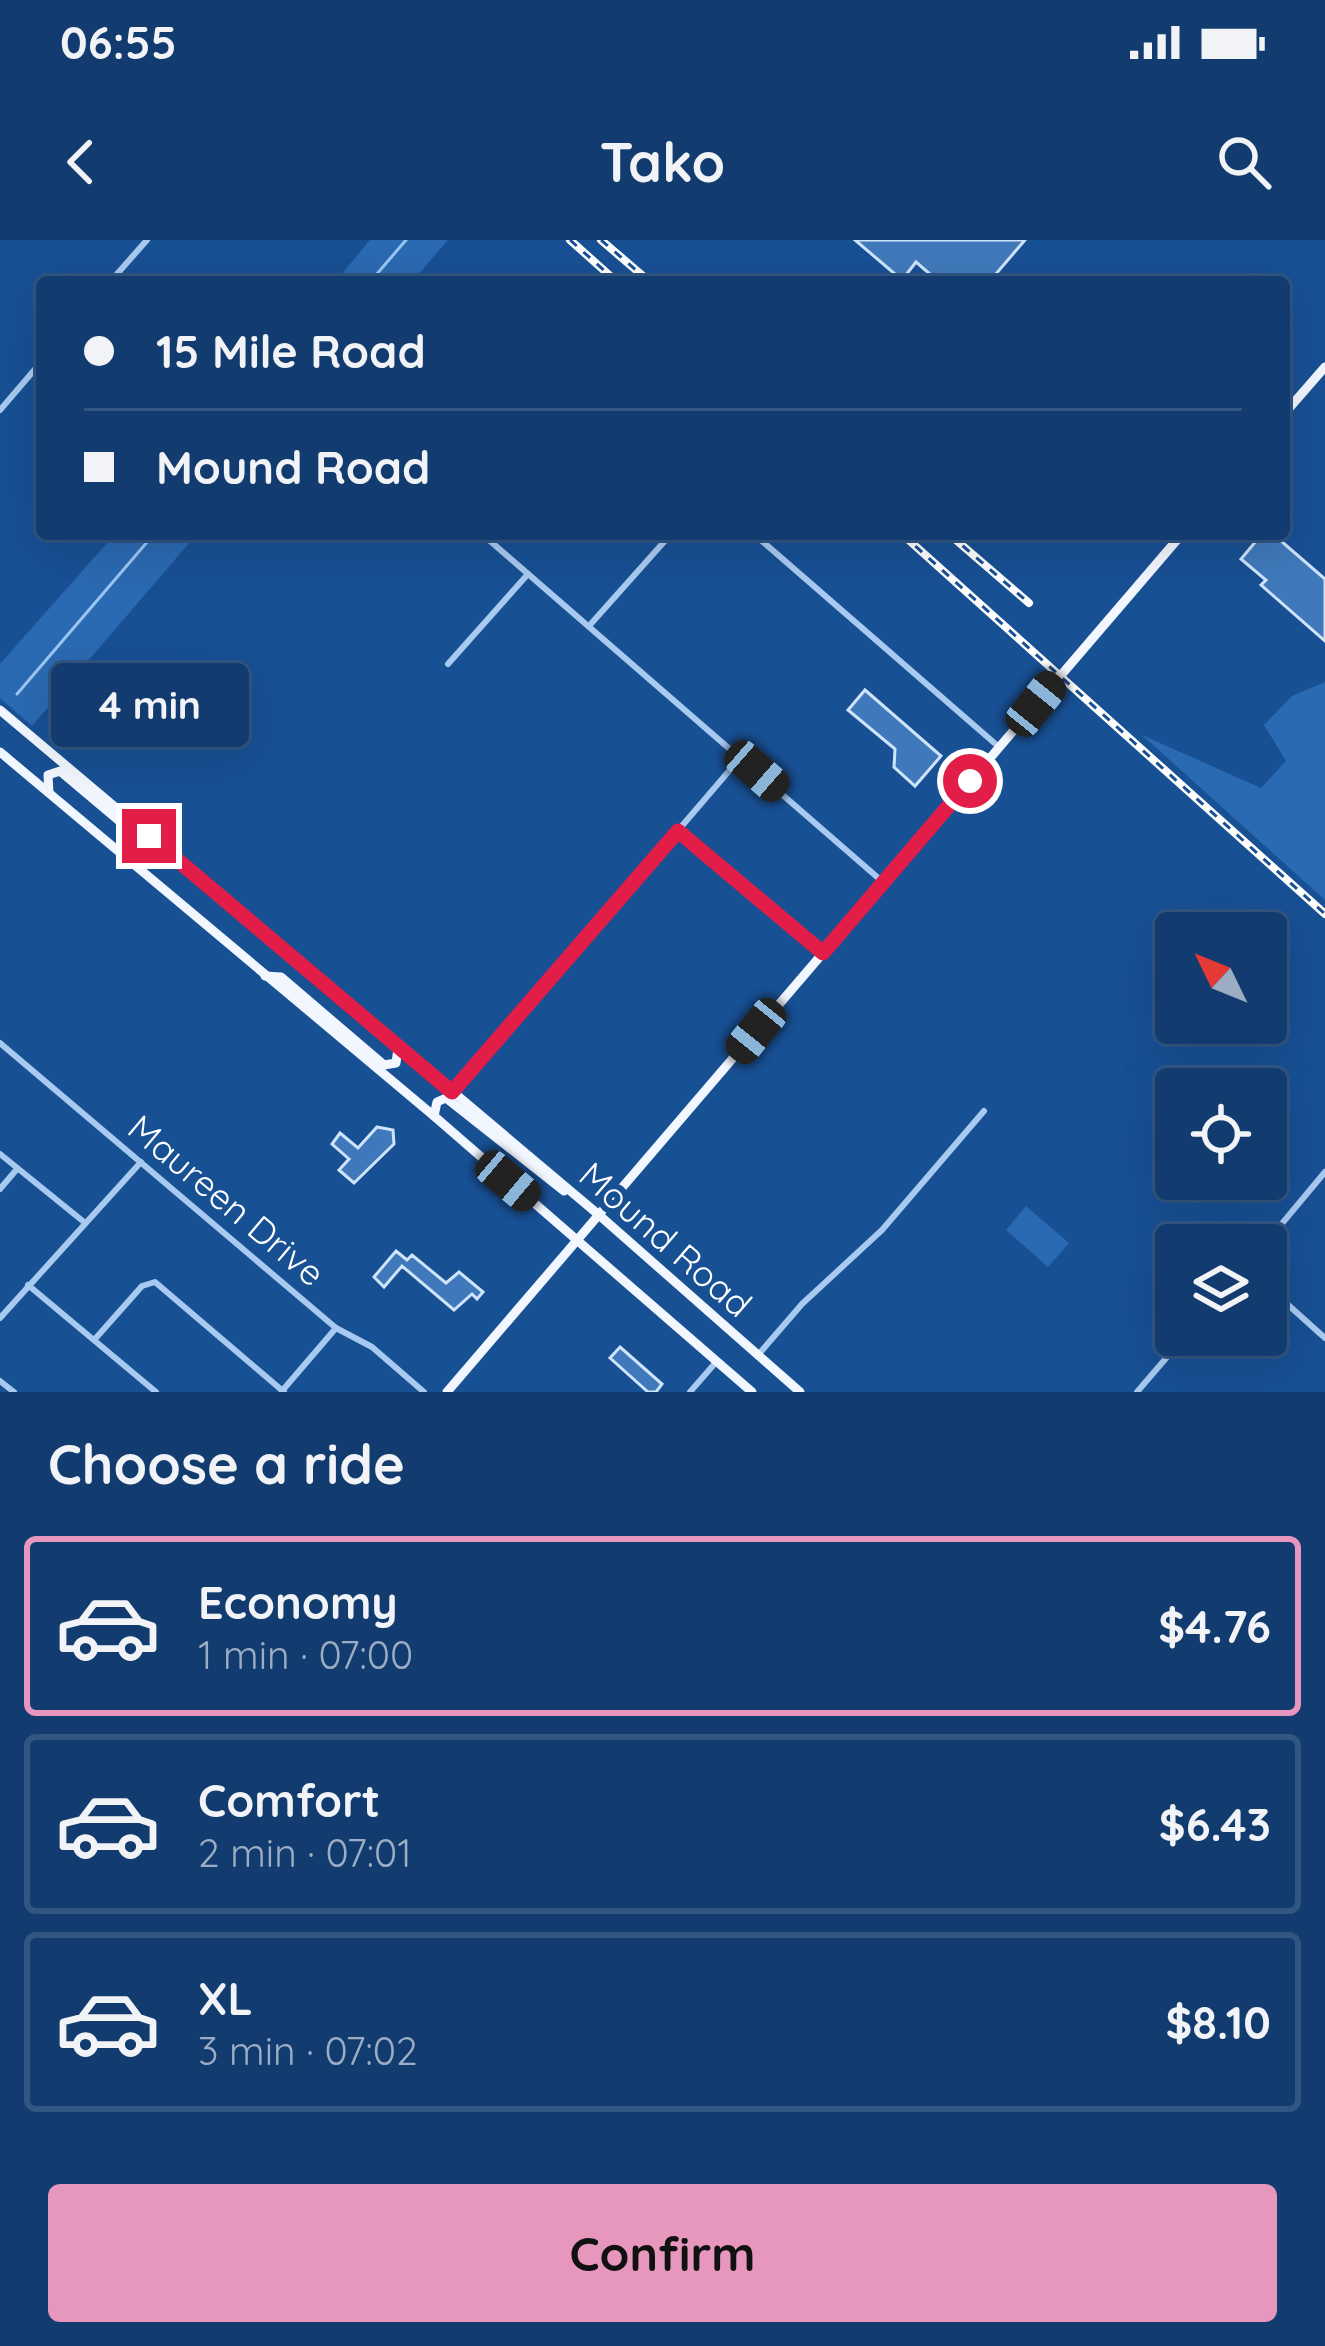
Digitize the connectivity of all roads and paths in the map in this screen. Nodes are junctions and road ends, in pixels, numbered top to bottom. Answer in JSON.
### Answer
{"nodes":[{"id":1,"x":147,"y":240,"type":"edge"},
{"id":2,"x":115,"y":276,"type":"edge"},
{"id":3,"x":1325,"y":367,"type":"edge"},
{"id":4,"x":36,"y":368,"type":"edge"},
{"id":5,"x":1290,"y":407,"type":"edge"},
{"id":6,"x":0,"y":410,"type":"edge"},
{"id":7,"x":489,"y":540,"type":"edge"},
{"id":8,"x":666,"y":540,"type":"edge"},
{"id":9,"x":761,"y":540,"type":"edge"},
{"id":10,"x":1177,"y":540,"type":"edge"},
{"id":11,"x":528,"y":574,"type":"junction"},
{"id":12,"x":590,"y":626,"type":"junction"},
{"id":13,"x":448,"y":664,"type":"dead end"},
{"id":14,"x":0,"y":710,"type":"edge"},
{"id":15,"x":999,"y":747,"type":"junction"},
{"id":16,"x":0,"y":752,"type":"edge"},
{"id":17,"x":741,"y":757,"type":"junction"},
{"id":18,"x":49,"y":795,"type":"junction"},
{"id":19,"x":680,"y":829,"type":"junction"},
{"id":20,"x":149,"y":836,"type":"junction"},
{"id":21,"x":884,"y":883,"type":"junction"},
{"id":22,"x":823,"y":953,"type":"junction"},
{"id":23,"x":265,"y":976,"type":"junction"},
{"id":24,"x":0,"y":1042,"type":"edge"},
{"id":25,"x":397,"y":1045,"type":"junction"},
{"id":26,"x":452,"y":1092,"type":"junction"},
{"id":27,"x":984,"y":1111,"type":"dead end"},
{"id":28,"x":434,"y":1116,"type":"junction"},
{"id":29,"x":0,"y":1154,"type":"edge"},
{"id":30,"x":141,"y":1162,"type":"junction"},
{"id":31,"x":17,"y":1168,"type":"junction"},
{"id":32,"x":1325,"y":1172,"type":"edge"},
{"id":33,"x":0,"y":1189,"type":"edge"},
{"id":34,"x":575,"y":1196,"type":"junction"},
{"id":35,"x":598,"y":1215,"type":"junction"},
{"id":36,"x":84,"y":1222,"type":"junction"},
{"id":37,"x":1282,"y":1224,"type":"edge"},
{"id":38,"x":576,"y":1240,"type":"junction"},
{"id":39,"x":28,"y":1285,"type":"junction"},
{"id":40,"x":1287,"y":1304,"type":"edge"},
{"id":41,"x":0,"y":1318,"type":"edge"},
{"id":42,"x":336,"y":1328,"type":"junction"},
{"id":43,"x":1325,"y":1338,"type":"edge"},
{"id":44,"x":95,"y":1339,"type":"junction"},
{"id":45,"x":758,"y":1355,"type":"junction"},
{"id":46,"x":1168,"y":1356,"type":"edge"},
{"id":47,"x":716,"y":1361,"type":"junction"},
{"id":48,"x":0,"y":1381,"type":"edge"},
{"id":49,"x":283,"y":1391,"type":"edge"},
{"id":50,"x":14,"y":1392,"type":"edge"},
{"id":51,"x":156,"y":1392,"type":"edge"},
{"id":52,"x":424,"y":1392,"type":"edge"},
{"id":53,"x":447,"y":1392,"type":"edge"},
{"id":54,"x":690,"y":1392,"type":"edge"},
{"id":55,"x":752,"y":1392,"type":"edge"},
{"id":56,"x":799,"y":1392,"type":"edge"},
{"id":57,"x":1137,"y":1392,"type":"edge"}],
"edges":[{"from":1,"to":2,"type":"street"},
{"from":3,"to":5,"type":"main road"},
{"from":4,"to":6,"type":"street"},
{"from":7,"to":11,"type":"street"},
{"from":8,"to":12,"type":"street"},
{"from":9,"to":15,"type":"street"},
{"from":10,"to":15,"type":"main road"},
{"from":11,"to":12,"type":"street"},
{"from":11,"to":13,"type":"street"},
{"from":12,"to":17,"type":"street"},
{"from":14,"to":20,"type":"main road","name":"Mound Road"},
{"from":15,"to":21,"type":"main road"},
{"from":16,"to":18,"type":"main road","name":"Mound Road"},
{"from":17,"to":19,"type":"street"},
{"from":17,"to":21,"type":"street"},
{"from":18,"to":20,"type":"main road"},
{"from":18,"to":23,"type":"main road","name":"Mound Road"},
{"from":19,"to":22,"type":"street"},
{"from":19,"to":26,"type":"street"},
{"from":20,"to":25,"type":"main road","name":"Mound Road"},
{"from":21,"to":22,"type":"main road"},
{"from":22,"to":35,"type":"main road"},
{"from":23,"to":25,"type":"main road"},
{"from":23,"to":28,"type":"main road","name":"Mound Road"},
{"from":24,"to":30,"type":"street","name":"Maureen Drive"},
{"from":25,"to":26,"type":"main road","name":"Mound Road"},
{"from":26,"to":34,"type":"main road","name":"Mound Road"},
{"from":27,"to":45,"type":"street"},
{"from":28,"to":34,"type":"main road"},
{"from":28,"to":38,"type":"main road","name":"Mound Road"},
{"from":29,"to":31,"type":"street"},
{"from":30,"to":36,"type":"street"},
{"from":30,"to":42,"type":"street","name":"Maureen Drive"},
{"from":31,"to":33,"type":"street"},
{"from":31,"to":36,"type":"street"},
{"from":32,"to":37,"type":"street"},
{"from":34,"to":35,"type":"main road","name":"Mound Road"},
{"from":35,"to":38,"type":"main road"},
{"from":35,"to":45,"type":"main road","name":"Mound Road"},
{"from":36,"to":39,"type":"street"},
{"from":38,"to":47,"type":"main road","name":"Mound Road"},
{"from":38,"to":53,"type":"main road"},
{"from":39,"to":41,"type":"street"},
{"from":39,"to":44,"type":"street"},
{"from":40,"to":43,"type":"street"},
{"from":42,"to":49,"type":"street"},
{"from":42,"to":52,"type":"street","name":"Maureen Drive"},
{"from":44,"to":49,"type":"street"},
{"from":44,"to":51,"type":"street"},
{"from":45,"to":56,"type":"main road","name":"Mound Road"},
{"from":46,"to":57,"type":"street"},
{"from":47,"to":54,"type":"street"},
{"from":47,"to":55,"type":"main road","name":"Mound Road"},
{"from":48,"to":50,"type":"street"}]}
